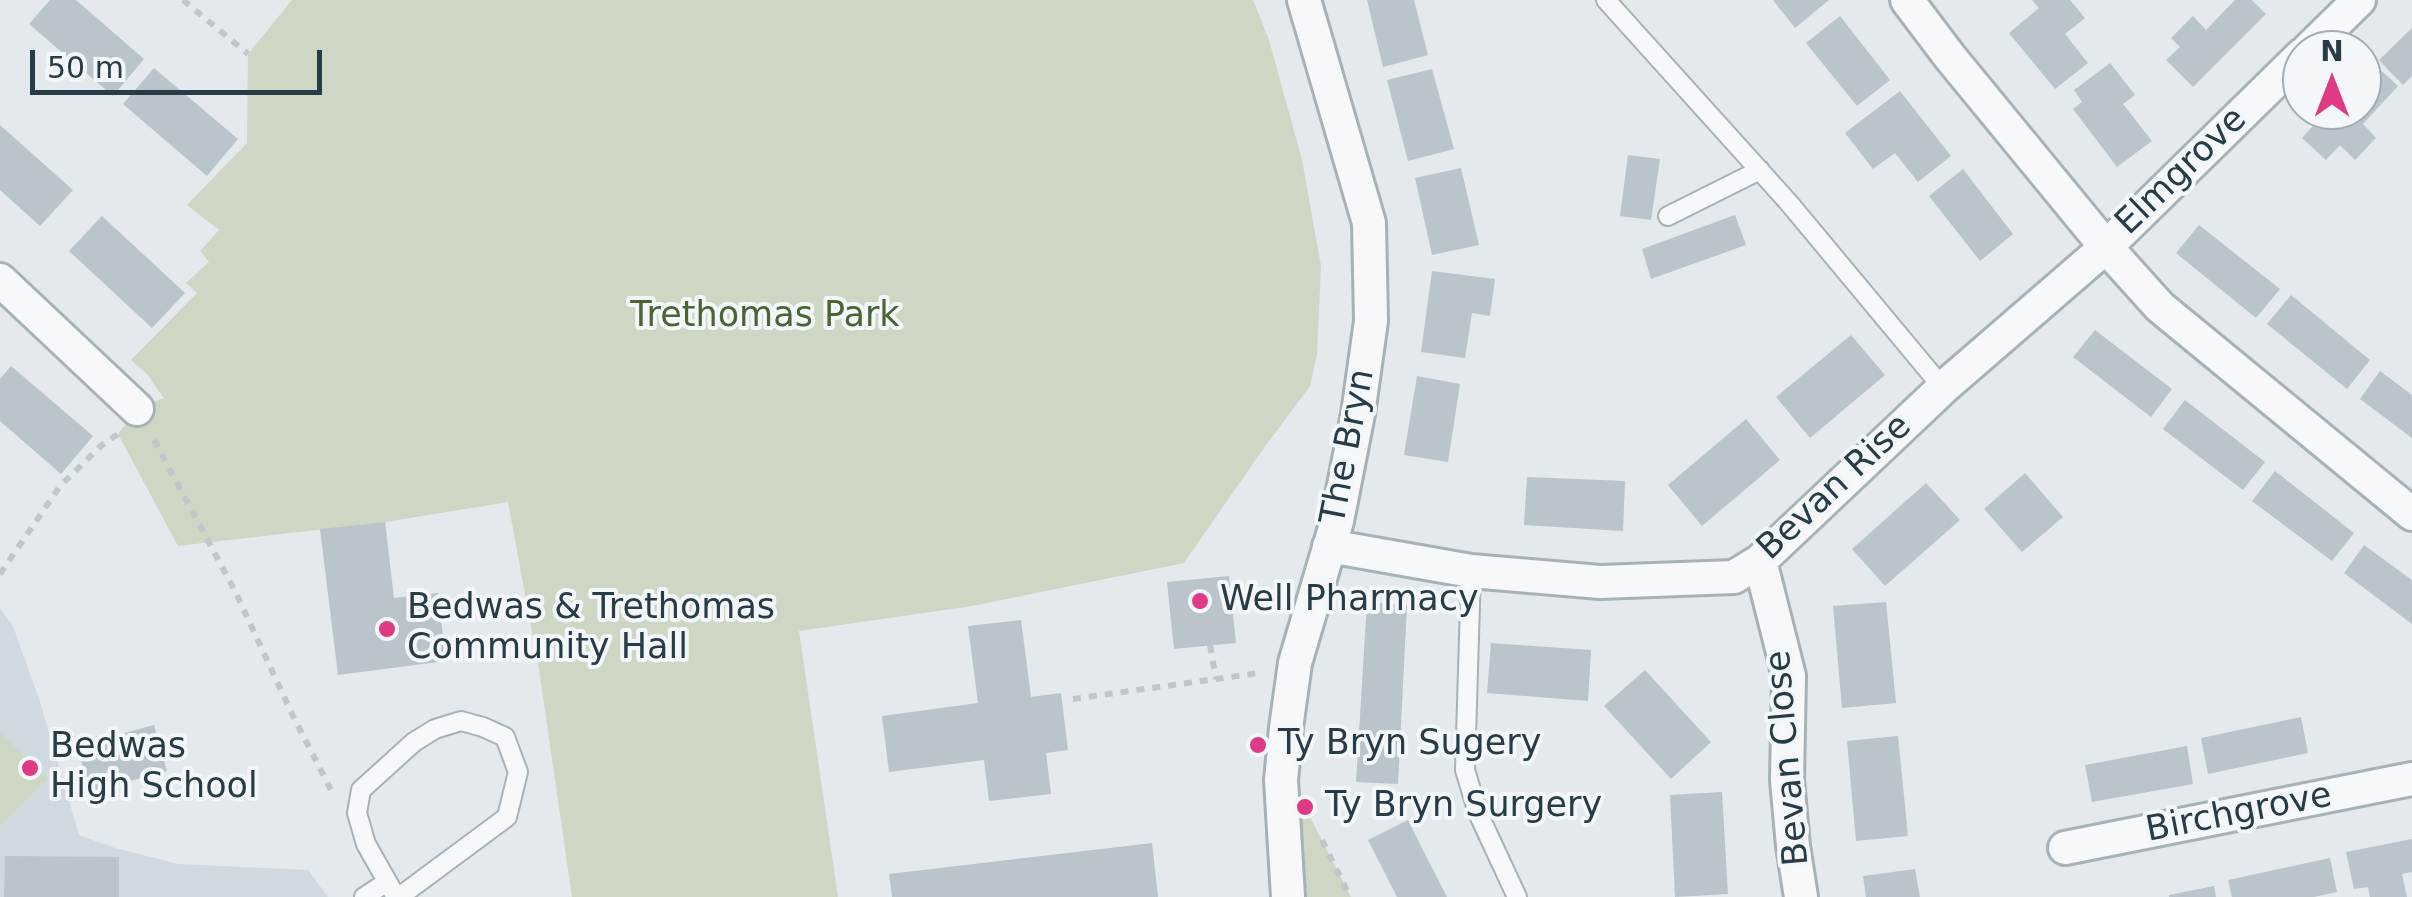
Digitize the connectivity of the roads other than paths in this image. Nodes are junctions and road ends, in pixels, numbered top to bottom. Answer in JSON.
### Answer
{"nodes":[{"id":1,"x":1304,"y":0,"type":"edge"},
{"id":2,"x":1606,"y":0,"type":"edge"},
{"id":3,"x":1906,"y":0,"type":"edge"},
{"id":4,"x":2359,"y":0,"type":"edge"},
{"id":5,"x":2328,"y":30,"type":"edge"},
{"id":6,"x":2282,"y":75,"type":"edge"},
{"id":7,"x":1760,"y":170,"type":"junction"},
{"id":8,"x":1668,"y":216,"type":"dead end"},
{"id":9,"x":2106,"y":247,"type":"junction"},
{"id":10,"x":0,"y":280,"type":"edge"},
{"id":11,"x":1942,"y":388,"type":"junction"},
{"id":12,"x":137,"y":409,"type":"road end"},
{"id":13,"x":2412,"y":514,"type":"edge"},
{"id":14,"x":1329,"y":546,"type":"junction"},
{"id":15,"x":1760,"y":561,"type":"junction"},
{"id":16,"x":1470,"y":571,"type":"junction"},
{"id":17,"x":2412,"y":779,"type":"edge"},
{"id":18,"x":2066,"y":848,"type":"dead end"},
{"id":19,"x":394,"y":892,"type":"edge"},
{"id":20,"x":364,"y":897,"type":"edge"},
{"id":21,"x":1288,"y":897,"type":"edge"},
{"id":22,"x":1517,"y":897,"type":"edge"},
{"id":23,"x":1801,"y":897,"type":"edge"}],
"edges":[{"from":1,"to":14,"type":"street","name":"The Bryn"},
{"from":2,"to":7,"type":"lane"},
{"from":3,"to":9,"type":"street"},
{"from":4,"to":5,"type":"street"},
{"from":6,"to":9,"type":"street","name":"Elmgrove"},
{"from":7,"to":8,"type":"lane"},
{"from":7,"to":11,"type":"lane"},
{"from":9,"to":11,"type":"street","name":"Bevan Rise"},
{"from":9,"to":13,"type":"street"},
{"from":10,"to":12,"type":"street"},
{"from":11,"to":15,"type":"street","name":"Bevan Rise"},
{"from":14,"to":16,"type":"street","name":"Bevan Rise"},
{"from":14,"to":21,"type":"street","name":"The Bryn"},
{"from":15,"to":16,"type":"street","name":"Bevan Rise"},
{"from":15,"to":23,"type":"street","name":"Bevan Close"},
{"from":16,"to":22,"type":"lane"},
{"from":17,"to":18,"type":"street","name":"Birchgrove"},
{"from":19,"to":19,"type":"lane"},
{"from":19,"to":20,"type":"lane"}]}
